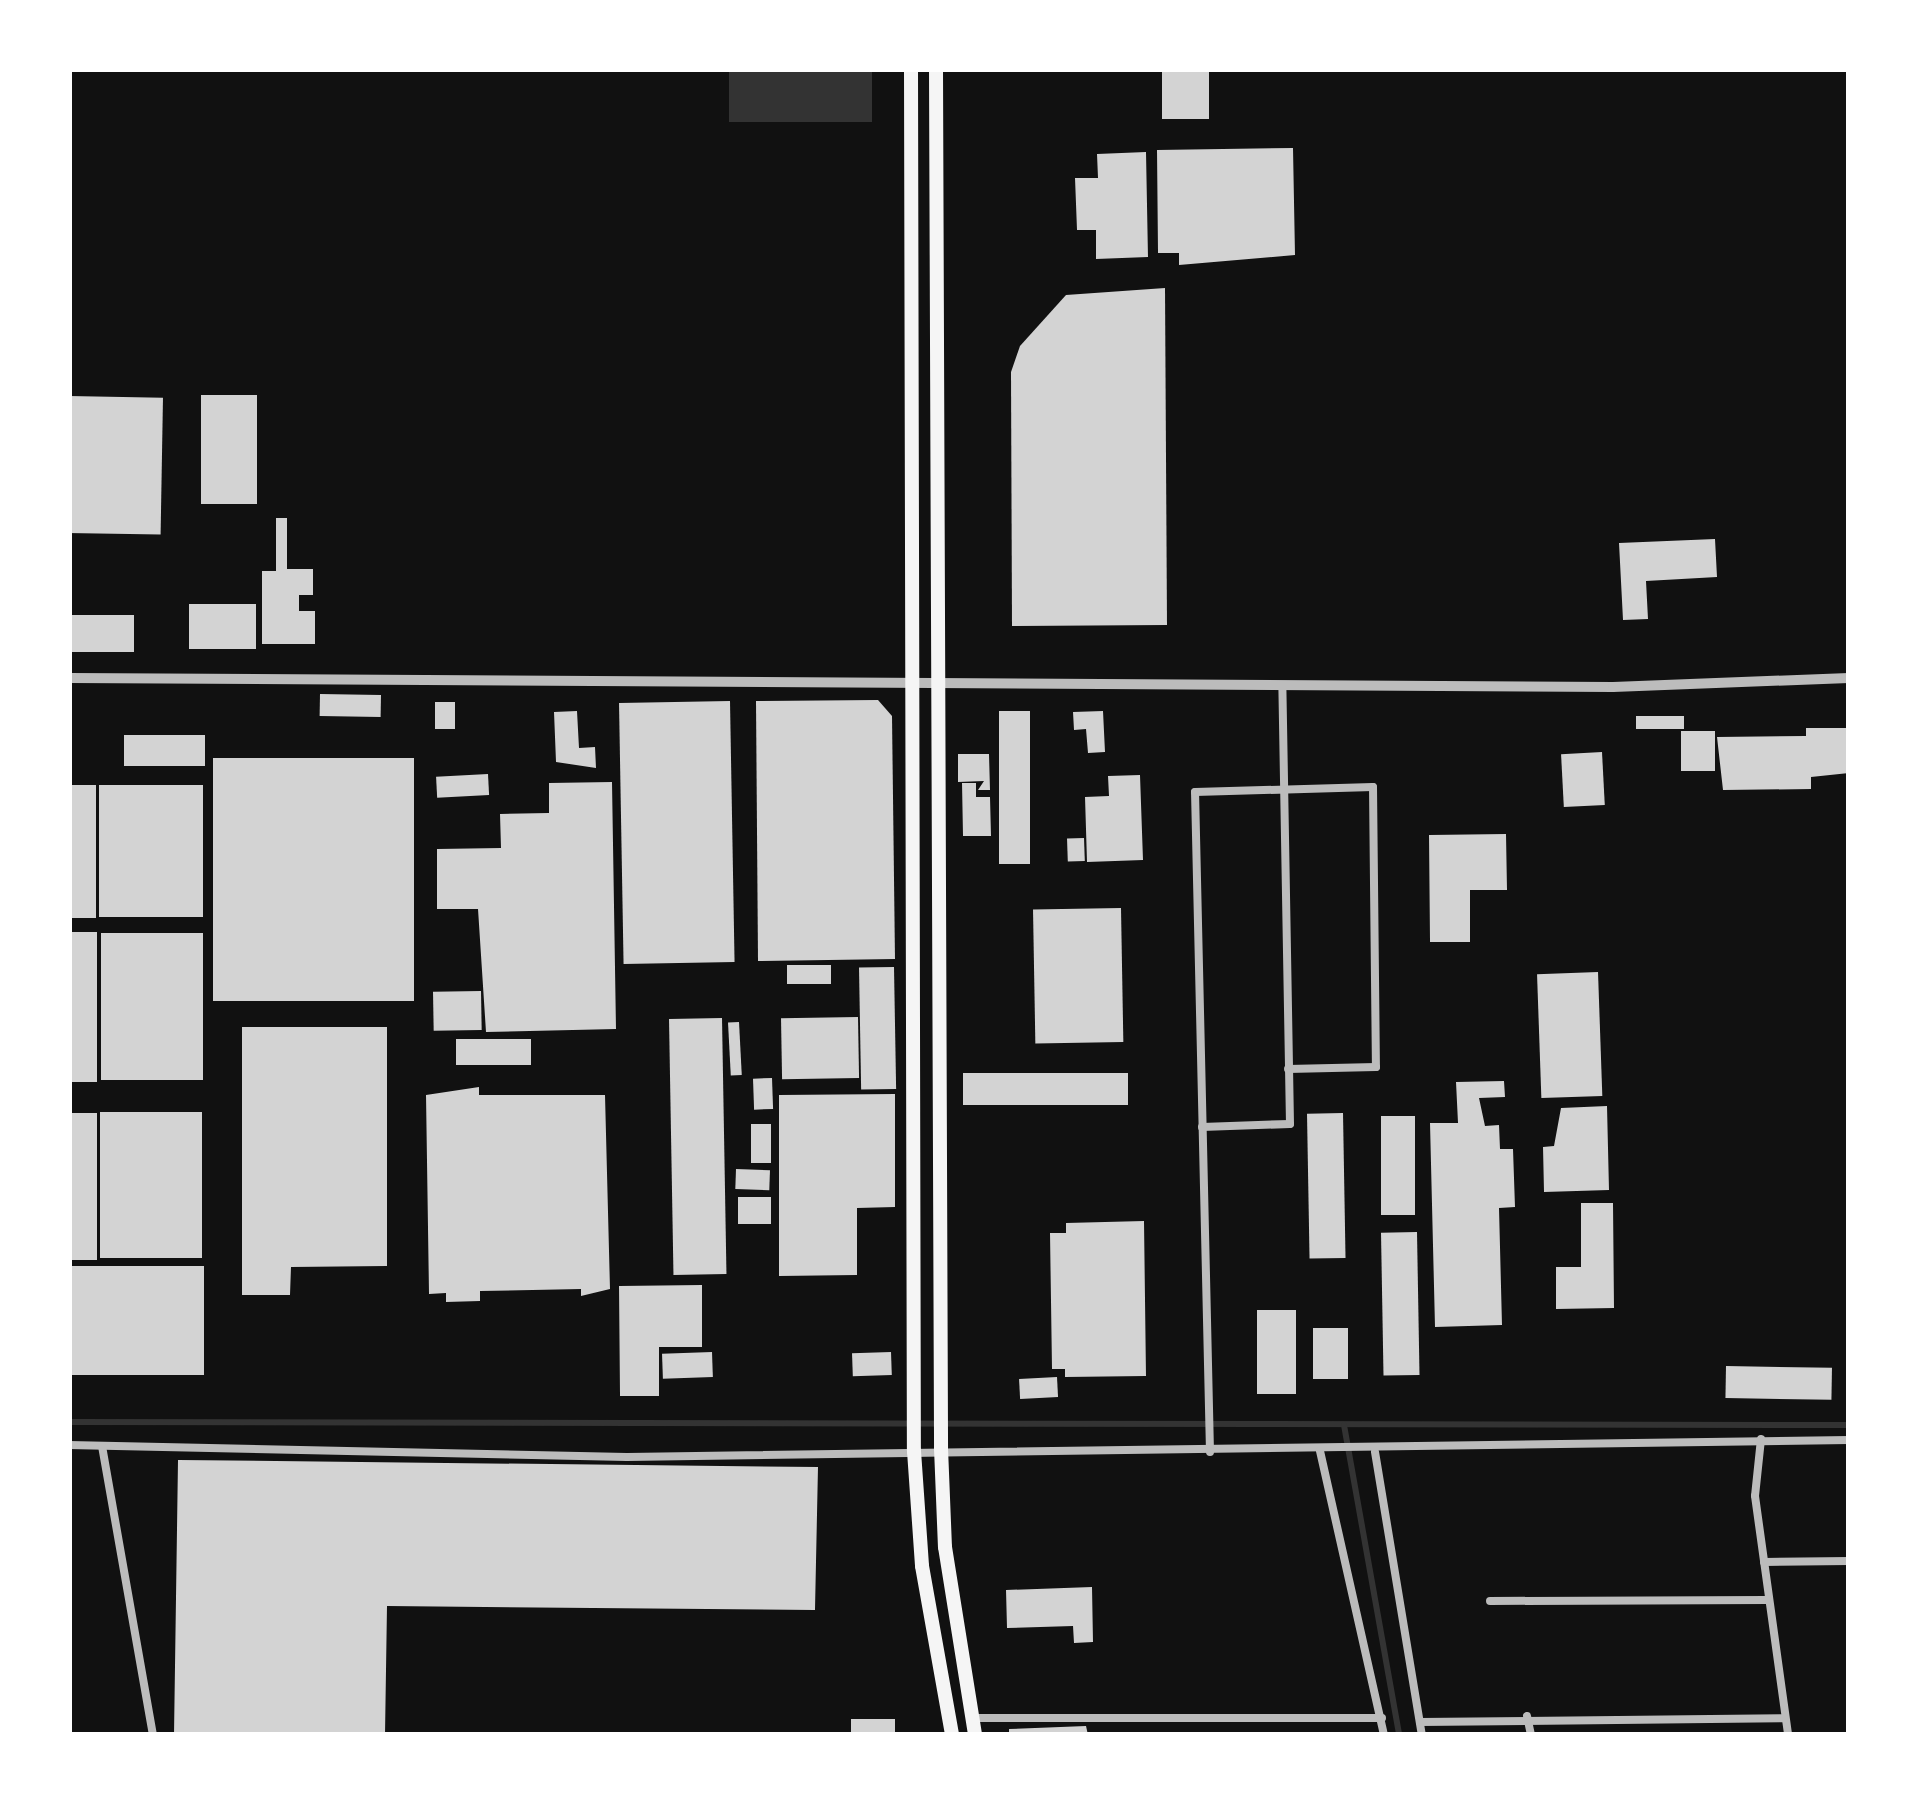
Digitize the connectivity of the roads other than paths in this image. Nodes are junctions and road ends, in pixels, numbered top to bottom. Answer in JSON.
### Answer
{"nodes":[{"id":1,"x":911,"y":69,"type":"edge"},
{"id":2,"x":936,"y":69,"type":"edge"},
{"id":3,"x":69,"y":678,"type":"edge"},
{"id":4,"x":1849,"y":678,"type":"edge"},
{"id":5,"x":913,"y":683,"type":"junction"},
{"id":6,"x":941,"y":683,"type":"junction"},
{"id":7,"x":1282,"y":684,"type":"junction"},
{"id":8,"x":1284,"y":789,"type":"junction"},
{"id":9,"x":1288,"y":1069,"type":"junction"},
{"id":10,"x":1202,"y":1126,"type":"junction"},
{"id":11,"x":1761,"y":1439,"type":"junction"},
{"id":12,"x":1849,"y":1440,"type":"edge"},
{"id":13,"x":69,"y":1445,"type":"edge"},
{"id":14,"x":102,"y":1446,"type":"junction"},
{"id":15,"x":941,"y":1448,"type":"junction"},
{"id":16,"x":914,"y":1450,"type":"junction"},
{"id":17,"x":1321,"y":1451,"type":"junction"},
{"id":18,"x":1210,"y":1452,"type":"junction"},
{"id":19,"x":1376,"y":1452,"type":"junction"},
{"id":20,"x":1849,"y":1561,"type":"edge"},
{"id":21,"x":1764,"y":1562,"type":"junction"},
{"id":22,"x":1768,"y":1600,"type":"junction"},
{"id":23,"x":1490,"y":1601,"type":"dead end"},
{"id":24,"x":1527,"y":1716,"type":"junction"},
{"id":25,"x":973,"y":1718,"type":"junction"},
{"id":26,"x":1382,"y":1718,"type":"junction"},
{"id":27,"x":1784,"y":1718,"type":"junction"},
{"id":28,"x":1420,"y":1722,"type":"junction"},
{"id":29,"x":153,"y":1735,"type":"edge"},
{"id":30,"x":952,"y":1735,"type":"edge"},
{"id":31,"x":975,"y":1735,"type":"edge"},
{"id":32,"x":1384,"y":1735,"type":"edge"},
{"id":33,"x":1422,"y":1735,"type":"edge"},
{"id":34,"x":1531,"y":1735,"type":"edge"},
{"id":35,"x":1788,"y":1735,"type":"edge"}],
"edges":[{"from":1,"to":5,"type":"main road"},
{"from":2,"to":6,"type":"main road"},
{"from":3,"to":5,"type":"street"},
{"from":4,"to":7,"type":"street"},
{"from":5,"to":6,"type":"street"},
{"from":5,"to":16,"type":"main road"},
{"from":6,"to":7,"type":"street"},
{"from":6,"to":15,"type":"main road"},
{"from":7,"to":8,"type":"street"},
{"from":8,"to":9,"type":"street"},
{"from":8,"to":9,"type":"street"},
{"from":8,"to":10,"type":"street"},
{"from":9,"to":10,"type":"street"},
{"from":10,"to":18,"type":"street"},
{"from":11,"to":12,"type":"street"},
{"from":11,"to":19,"type":"street"},
{"from":11,"to":21,"type":"street"},
{"from":13,"to":14,"type":"street"},
{"from":14,"to":16,"type":"street"},
{"from":14,"to":29,"type":"street"},
{"from":15,"to":16,"type":"street"},
{"from":15,"to":18,"type":"street"},
{"from":15,"to":25,"type":"main road"},
{"from":16,"to":30,"type":"main road"},
{"from":17,"to":18,"type":"street"},
{"from":17,"to":19,"type":"street"},
{"from":17,"to":26,"type":"street"},
{"from":19,"to":28,"type":"street"},
{"from":20,"to":21,"type":"street"},
{"from":21,"to":22,"type":"street"},
{"from":22,"to":23,"type":"street"},
{"from":22,"to":27,"type":"street"},
{"from":24,"to":27,"type":"street"},
{"from":24,"to":28,"type":"street"},
{"from":24,"to":34,"type":"street"},
{"from":25,"to":26,"type":"street"},
{"from":25,"to":31,"type":"main road"},
{"from":26,"to":32,"type":"street"},
{"from":27,"to":35,"type":"street"},
{"from":28,"to":33,"type":"street"}]}
